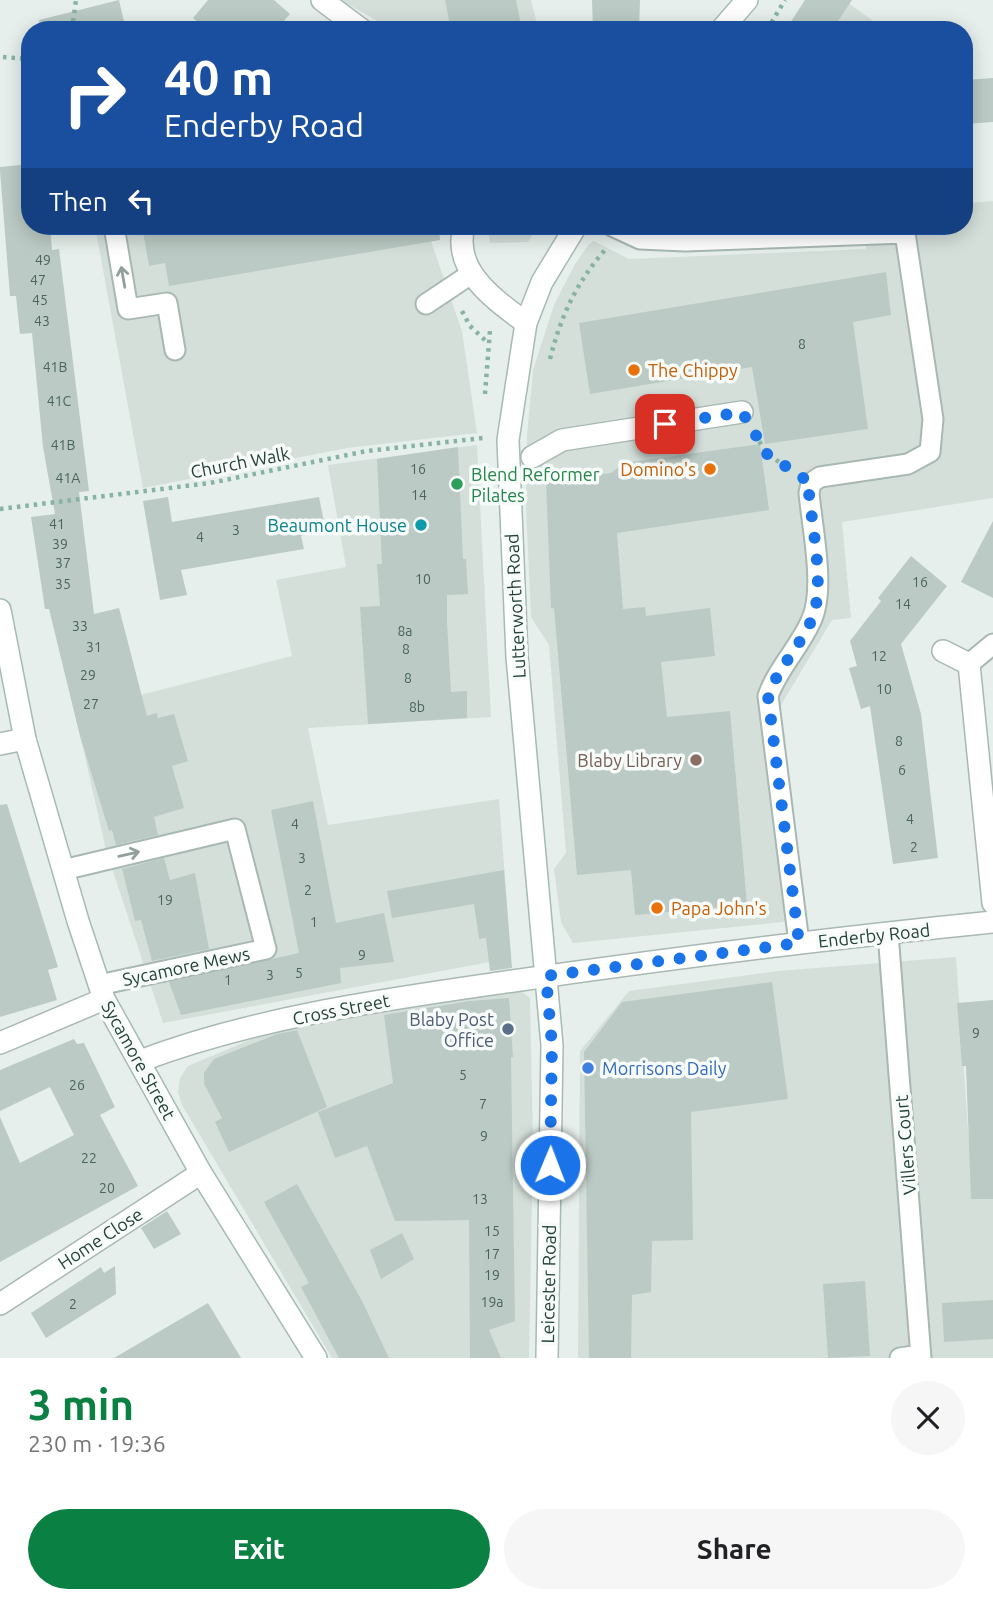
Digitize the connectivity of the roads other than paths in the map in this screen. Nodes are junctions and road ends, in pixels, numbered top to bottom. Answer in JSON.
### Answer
{"nodes":[{"id":1,"x":322,"y":0,"type":"edge"},
{"id":2,"x":747,"y":0,"type":"edge"},
{"id":3,"x":350,"y":21,"type":"edge"},
{"id":4,"x":729,"y":21,"type":"edge"},
{"id":5,"x":116,"y":235,"type":"edge"},
{"id":6,"x":463,"y":235,"type":"edge"},
{"id":7,"x":571,"y":235,"type":"edge"},
{"id":8,"x":631,"y":235,"type":"edge"},
{"id":9,"x":856,"y":235,"type":"edge"},
{"id":10,"x":905,"y":235,"type":"edge"},
{"id":11,"x":471,"y":274,"type":"junction"},
{"id":12,"x":426,"y":304,"type":"dead end"},
{"id":13,"x":526,"y":323,"type":"junction"},
{"id":14,"x":175,"y":350,"type":"dead end"},
{"id":15,"x":742,"y":412,"type":"road end"},
{"id":16,"x":532,"y":457,"type":"dead end"},
{"id":17,"x":1,"y":620,"type":"edge"},
{"id":18,"x":993,"y":644,"type":"edge"},
{"id":19,"x":943,"y":651,"type":"dead end"},
{"id":20,"x":970,"y":664,"type":"junction"},
{"id":21,"x":25,"y":739,"type":"junction"},
{"id":22,"x":0,"y":744,"type":"edge"},
{"id":23,"x":63,"y":870,"type":"junction"},
{"id":24,"x":535,"y":874,"type":"joint"},
{"id":25,"x":993,"y":903,"type":"edge"},
{"id":26,"x":993,"y":922,"type":"edge"},
{"id":27,"x":888,"y":933,"type":"junction"},
{"id":28,"x":799,"y":943,"type":"junction"},
{"id":29,"x":546,"y":976,"type":"junction"},
{"id":30,"x":102,"y":992,"type":"junction"},
{"id":31,"x":0,"y":1043,"type":"edge"},
{"id":32,"x":140,"y":1061,"type":"junction"},
{"id":33,"x":201,"y":1173,"type":"junction"},
{"id":34,"x":0,"y":1304,"type":"edge"},
{"id":35,"x":920,"y":1356,"type":"edge"},
{"id":36,"x":316,"y":1358,"type":"edge"},
{"id":37,"x":547,"y":1358,"type":"edge"},
{"id":38,"x":900,"y":1358,"type":"edge"}],
"edges":[{"from":1,"to":3,"type":"street"},
{"from":2,"to":4,"type":"street"},
{"from":14,"to":5,"type":"lane","one_way":true},
{"from":6,"to":11,"type":"street"},
{"from":7,"to":13,"type":"street","name":"Lutterworth Road"},
{"from":8,"to":9,"type":"lane"},
{"from":10,"to":28,"type":"lane"},
{"from":11,"to":12,"type":"lane"},
{"from":11,"to":13,"type":"street"},
{"from":13,"to":24,"type":"street","name":"Lutterworth Road"},
{"from":15,"to":16,"type":"street"},
{"from":17,"to":21,"type":"street","name":"Sycamore Street"},
{"from":18,"to":20,"type":"lane"},
{"from":19,"to":20,"type":"street"},
{"from":20,"to":25,"type":"street"},
{"from":21,"to":22,"type":"street"},
{"from":21,"to":23,"type":"street","name":"Sycamore Street"},
{"from":23,"to":30,"type":"street","name":"Sycamore Street"},
{"from":23,"to":30,"type":"lane","name":"Sycamore Mews","one_way":true},
{"from":24,"to":29,"type":"street","name":"Leicester Road"},
{"from":26,"to":27,"type":"street","name":"Enderby Road"},
{"from":27,"to":28,"type":"street","name":"Enderby Road"},
{"from":27,"to":35,"type":"lane","name":"Villers Court"},
{"from":28,"to":29,"type":"street","name":"Enderby Road"},
{"from":29,"to":32,"type":"street","name":"Cross Street"},
{"from":29,"to":37,"type":"street","name":"Leicester Road"},
{"from":30,"to":31,"type":"street"},
{"from":30,"to":32,"type":"street","name":"Sycamore Street"},
{"from":32,"to":33,"type":"street","name":"Sycamore Street"},
{"from":33,"to":34,"type":"street","name":"Home Close"},
{"from":33,"to":36,"type":"street","name":"Sycamore Street"},
{"from":35,"to":38,"type":"lane"}]}
